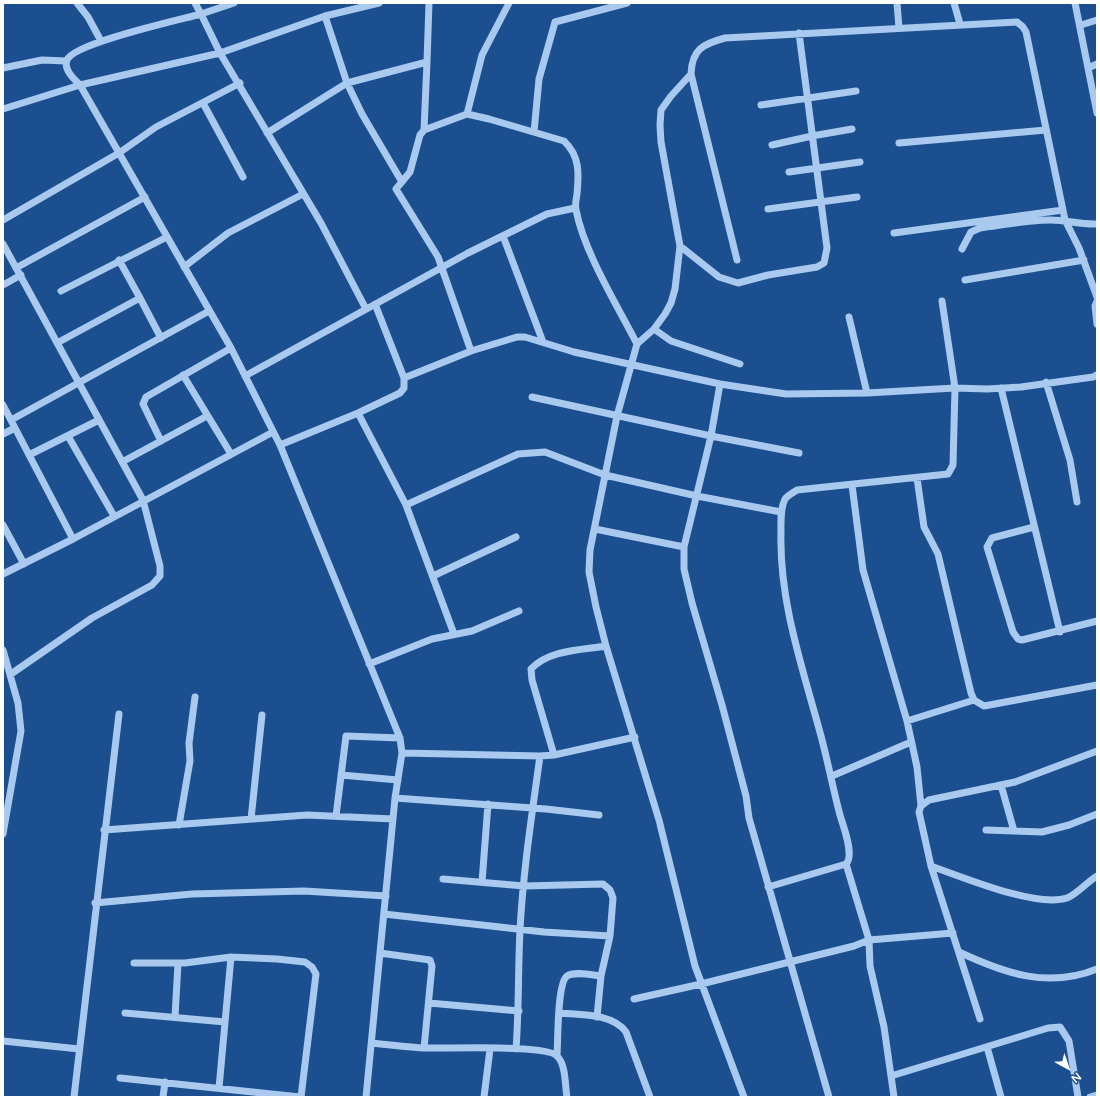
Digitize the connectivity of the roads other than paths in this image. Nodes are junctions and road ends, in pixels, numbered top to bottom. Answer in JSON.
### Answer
{"nodes":[{"id":1,"x":77,"y":3,"type":"edge"},
{"id":2,"x":195,"y":3,"type":"edge"},
{"id":3,"x":234,"y":3,"type":"edge"},
{"id":4,"x":379,"y":3,"type":"edge"},
{"id":5,"x":429,"y":3,"type":"edge"},
{"id":6,"x":509,"y":3,"type":"edge"},
{"id":7,"x":627,"y":3,"type":"edge"},
{"id":8,"x":897,"y":3,"type":"edge"},
{"id":9,"x":954,"y":3,"type":"edge"},
{"id":10,"x":1075,"y":3,"type":"edge"},
{"id":11,"x":202,"y":14,"type":"junction"},
{"id":12,"x":325,"y":16,"type":"junction"},
{"id":13,"x":1097,"y":20,"type":"edge"},
{"id":14,"x":960,"y":24,"type":"junction"},
{"id":15,"x":1081,"y":25,"type":"junction"},
{"id":16,"x":899,"y":28,"type":"junction"},
{"id":17,"x":799,"y":33,"type":"junction"},
{"id":18,"x":101,"y":41,"type":"junction"},
{"id":19,"x":220,"y":53,"type":"junction"},
{"id":20,"x":66,"y":61,"type":"junction"},
{"id":21,"x":427,"y":62,"type":"junction"},
{"id":22,"x":1097,"y":64,"type":"edge"},
{"id":23,"x":3,"y":68,"type":"edge"},
{"id":24,"x":1088,"y":68,"type":"junction"},
{"id":25,"x":691,"y":74,"type":"junction"},
{"id":26,"x":240,"y":83,"type":"junction"},
{"id":27,"x":347,"y":83,"type":"junction"},
{"id":28,"x":80,"y":85,"type":"junction"},
{"id":29,"x":856,"y":91,"type":"dead end"},
{"id":30,"x":807,"y":98,"type":"junction"},
{"id":31,"x":203,"y":103,"type":"junction"},
{"id":32,"x":761,"y":105,"type":"dead end"},
{"id":33,"x":1096,"y":105,"type":"edge"},
{"id":34,"x":3,"y":108,"type":"edge"},
{"id":35,"x":1097,"y":113,"type":"edge"},
{"id":36,"x":466,"y":114,"type":"junction"},
{"id":37,"x":852,"y":129,"type":"dead end"},
{"id":38,"x":424,"y":130,"type":"junction"},
{"id":39,"x":1046,"y":130,"type":"junction"},
{"id":40,"x":534,"y":132,"type":"junction"},
{"id":41,"x":267,"y":133,"type":"junction"},
{"id":42,"x":812,"y":136,"type":"junction"},
{"id":43,"x":899,"y":143,"type":"dead end"},
{"id":44,"x":772,"y":145,"type":"dead end"},
{"id":45,"x":119,"y":153,"type":"junction"},
{"id":46,"x":860,"y":162,"type":"dead end"},
{"id":47,"x":816,"y":168,"type":"junction"},
{"id":48,"x":789,"y":172,"type":"dead end"},
{"id":49,"x":243,"y":177,"type":"dead end"},
{"id":50,"x":402,"y":182,"type":"junction"},
{"id":51,"x":303,"y":194,"type":"junction"},
{"id":52,"x":145,"y":197,"type":"junction"},
{"id":53,"x":857,"y":197,"type":"dead end"},
{"id":54,"x":820,"y":202,"type":"junction"},
{"id":55,"x":575,"y":208,"type":"junction"},
{"id":56,"x":768,"y":209,"type":"dead end"},
{"id":57,"x":1063,"y":210,"type":"junction"},
{"id":58,"x":3,"y":220,"type":"edge"},
{"id":59,"x":1065,"y":220,"type":"junction"},
{"id":60,"x":1097,"y":224,"type":"edge"},
{"id":61,"x":894,"y":233,"type":"dead end"},
{"id":62,"x":503,"y":236,"type":"junction"},
{"id":63,"x":167,"y":237,"type":"junction"},
{"id":64,"x":3,"y":244,"type":"edge"},
{"id":65,"x":680,"y":246,"type":"junction"},
{"id":66,"x":962,"y":249,"type":"dead end"},
{"id":67,"x":119,"y":260,"type":"junction"},
{"id":68,"x":737,"y":260,"type":"dead end"},
{"id":69,"x":1084,"y":260,"type":"junction"},
{"id":70,"x":184,"y":267,"type":"junction"},
{"id":71,"x":442,"y":267,"type":"junction"},
{"id":72,"x":16,"y":268,"type":"junction"},
{"id":73,"x":21,"y":275,"type":"junction"},
{"id":74,"x":965,"y":280,"type":"dead end"},
{"id":75,"x":3,"y":285,"type":"edge"},
{"id":76,"x":61,"y":291,"type":"dead end"},
{"id":77,"x":1097,"y":296,"type":"edge"},
{"id":78,"x":140,"y":298,"type":"junction"},
{"id":79,"x":1097,"y":300,"type":"edge"},
{"id":80,"x":942,"y":301,"type":"dead end"},
{"id":81,"x":375,"y":304,"type":"junction"},
{"id":82,"x":366,"y":309,"type":"junction"},
{"id":83,"x":209,"y":311,"type":"junction"},
{"id":84,"x":849,"y":316,"type":"dead end"},
{"id":85,"x":1097,"y":324,"type":"edge"},
{"id":86,"x":654,"y":329,"type":"junction"},
{"id":87,"x":161,"y":338,"type":"junction"},
{"id":88,"x":543,"y":342,"type":"junction"},
{"id":89,"x":57,"y":343,"type":"junction"},
{"id":90,"x":637,"y":344,"type":"junction"},
{"id":91,"x":231,"y":348,"type":"junction"},
{"id":92,"x":471,"y":351,"type":"junction"},
{"id":93,"x":630,"y":364,"type":"junction"},
{"id":94,"x":740,"y":364,"type":"dead end"},
{"id":95,"x":1097,"y":375,"type":"edge"},
{"id":96,"x":183,"y":376,"type":"junction"},
{"id":97,"x":245,"y":376,"type":"junction"},
{"id":98,"x":404,"y":378,"type":"junction"},
{"id":99,"x":1046,"y":382,"type":"junction"},
{"id":100,"x":78,"y":383,"type":"junction"},
{"id":101,"x":720,"y":384,"type":"junction"},
{"id":102,"x":955,"y":388,"type":"junction"},
{"id":103,"x":1001,"y":388,"type":"junction"},
{"id":104,"x":867,"y":393,"type":"junction"},
{"id":105,"x":532,"y":397,"type":"dead end"},
{"id":106,"x":3,"y":405,"type":"edge"},
{"id":107,"x":358,"y":413,"type":"junction"},
{"id":108,"x":207,"y":416,"type":"junction"},
{"id":109,"x":616,"y":416,"type":"junction"},
{"id":110,"x":11,"y":420,"type":"junction"},
{"id":111,"x":99,"y":420,"type":"junction"},
{"id":112,"x":15,"y":428,"type":"junction"},
{"id":113,"x":273,"y":432,"type":"junction"},
{"id":114,"x":3,"y":434,"type":"edge"},
{"id":115,"x":68,"y":436,"type":"junction"},
{"id":116,"x":710,"y":436,"type":"junction"},
{"id":117,"x":161,"y":440,"type":"junction"},
{"id":118,"x":280,"y":445,"type":"junction"},
{"id":119,"x":799,"y":453,"type":"dead end"},
{"id":120,"x":231,"y":454,"type":"junction"},
{"id":121,"x":29,"y":455,"type":"junction"},
{"id":122,"x":122,"y":462,"type":"junction"},
{"id":123,"x":605,"y":475,"type":"junction"},
{"id":124,"x":917,"y":478,"type":"junction"},
{"id":125,"x":852,"y":485,"type":"junction"},
{"id":126,"x":697,"y":496,"type":"junction"},
{"id":127,"x":143,"y":500,"type":"junction"},
{"id":128,"x":1077,"y":502,"type":"dead end"},
{"id":129,"x":406,"y":505,"type":"junction"},
{"id":130,"x":781,"y":512,"type":"junction"},
{"id":131,"x":114,"y":516,"type":"junction"},
{"id":132,"x":3,"y":525,"type":"edge"},
{"id":133,"x":1034,"y":528,"type":"junction"},
{"id":134,"x":595,"y":529,"type":"junction"},
{"id":135,"x":516,"y":537,"type":"dead end"},
{"id":136,"x":73,"y":539,"type":"junction"},
{"id":137,"x":684,"y":547,"type":"junction"},
{"id":138,"x":24,"y":564,"type":"junction"},
{"id":139,"x":3,"y":574,"type":"edge"},
{"id":140,"x":433,"y":576,"type":"junction"},
{"id":141,"x":519,"y":611,"type":"dead end"},
{"id":142,"x":1097,"y":621,"type":"edge"},
{"id":143,"x":1060,"y":632,"type":"junction"},
{"id":144,"x":454,"y":634,"type":"junction"},
{"id":145,"x":606,"y":646,"type":"junction"},
{"id":146,"x":3,"y":650,"type":"edge"},
{"id":147,"x":369,"y":664,"type":"junction"},
{"id":148,"x":11,"y":674,"type":"junction"},
{"id":149,"x":1097,"y":685,"type":"edge"},
{"id":150,"x":195,"y":697,"type":"dead end"},
{"id":151,"x":974,"y":700,"type":"junction"},
{"id":152,"x":119,"y":714,"type":"dead end"},
{"id":153,"x":262,"y":716,"type":"dead end"},
{"id":154,"x":907,"y":722,"type":"junction"},
{"id":155,"x":635,"y":736,"type":"junction"},
{"id":156,"x":400,"y":738,"type":"junction"},
{"id":157,"x":911,"y":742,"type":"junction"},
{"id":158,"x":1097,"y":751,"type":"edge"},
{"id":159,"x":402,"y":753,"type":"junction"},
{"id":160,"x":554,"y":755,"type":"junction"},
{"id":161,"x":540,"y":756,"type":"junction"},
{"id":162,"x":341,"y":775,"type":"junction"},
{"id":163,"x":832,"y":776,"type":"junction"},
{"id":164,"x":398,"y":780,"type":"junction"},
{"id":165,"x":1001,"y":785,"type":"junction"},
{"id":166,"x":395,"y":798,"type":"junction"},
{"id":167,"x":488,"y":804,"type":"junction"},
{"id":168,"x":921,"y":806,"type":"junction"},
{"id":169,"x":533,"y":808,"type":"junction"},
{"id":170,"x":1097,"y":814,"type":"edge"},
{"id":171,"x":599,"y":815,"type":"dead end"},
{"id":172,"x":336,"y":816,"type":"junction"},
{"id":173,"x":251,"y":819,"type":"junction"},
{"id":174,"x":393,"y":819,"type":"junction"},
{"id":175,"x":179,"y":825,"type":"junction"},
{"id":176,"x":104,"y":830,"type":"junction"},
{"id":177,"x":986,"y":830,"type":"dead end"},
{"id":178,"x":1014,"y":831,"type":"junction"},
{"id":179,"x":3,"y":834,"type":"edge"},
{"id":180,"x":846,"y":864,"type":"junction"},
{"id":181,"x":931,"y":866,"type":"junction"},
{"id":182,"x":1097,"y":876,"type":"edge"},
{"id":183,"x":444,"y":879,"type":"dead end"},
{"id":184,"x":482,"y":882,"type":"junction"},
{"id":185,"x":524,"y":886,"type":"junction"},
{"id":186,"x":768,"y":887,"type":"junction"},
{"id":187,"x":386,"y":896,"type":"junction"},
{"id":188,"x":95,"y":903,"type":"junction"},
{"id":189,"x":384,"y":914,"type":"junction"},
{"id":190,"x":520,"y":929,"type":"junction"},
{"id":191,"x":952,"y":933,"type":"junction"},
{"id":192,"x":610,"y":936,"type":"junction"},
{"id":193,"x":869,"y":940,"type":"junction"},
{"id":194,"x":959,"y":952,"type":"junction"},
{"id":195,"x":380,"y":953,"type":"junction"},
{"id":196,"x":231,"y":957,"type":"junction"},
{"id":197,"x":134,"y":962,"type":"dead end"},
{"id":198,"x":789,"y":962,"type":"junction"},
{"id":199,"x":178,"y":963,"type":"junction"},
{"id":200,"x":1097,"y":969,"type":"edge"},
{"id":201,"x":601,"y":976,"type":"junction"},
{"id":202,"x":701,"y":984,"type":"junction"},
{"id":203,"x":634,"y":999,"type":"dead end"},
{"id":204,"x":429,"y":1003,"type":"junction"},
{"id":205,"x":519,"y":1012,"type":"junction"},
{"id":206,"x":125,"y":1013,"type":"dead end"},
{"id":207,"x":559,"y":1013,"type":"junction"},
{"id":208,"x":175,"y":1017,"type":"junction"},
{"id":209,"x":597,"y":1017,"type":"junction"},
{"id":210,"x":980,"y":1019,"type":"dead end"},
{"id":211,"x":225,"y":1022,"type":"junction"},
{"id":212,"x":3,"y":1041,"type":"edge"},
{"id":213,"x":372,"y":1043,"type":"junction"},
{"id":214,"x":987,"y":1047,"type":"junction"},
{"id":215,"x":424,"y":1048,"type":"junction"},
{"id":216,"x":490,"y":1048,"type":"junction"},
{"id":217,"x":79,"y":1049,"type":"junction"},
{"id":218,"x":516,"y":1049,"type":"junction"},
{"id":219,"x":557,"y":1056,"type":"junction"},
{"id":220,"x":891,"y":1076,"type":"junction"},
{"id":221,"x":120,"y":1078,"type":"dead end"},
{"id":222,"x":165,"y":1082,"type":"junction"},
{"id":223,"x":219,"y":1088,"type":"junction"},
{"id":224,"x":1097,"y":1095,"type":"edge"},
{"id":225,"x":74,"y":1097,"type":"edge"},
{"id":226,"x":163,"y":1097,"type":"edge"},
{"id":227,"x":301,"y":1097,"type":"edge"},
{"id":228,"x":366,"y":1097,"type":"edge"},
{"id":229,"x":484,"y":1097,"type":"edge"},
{"id":230,"x":567,"y":1097,"type":"edge"},
{"id":231,"x":650,"y":1097,"type":"edge"},
{"id":232,"x":744,"y":1097,"type":"edge"},
{"id":233,"x":829,"y":1097,"type":"edge"},
{"id":234,"x":894,"y":1097,"type":"edge"},
{"id":235,"x":1001,"y":1097,"type":"edge"},
{"id":236,"x":1078,"y":1097,"type":"edge"},
{"id":237,"x":1090,"y":1097,"type":"edge"}],
"edges":[{"from":1,"to":18,"type":"street"},
{"from":2,"to":11,"type":"street"},
{"from":3,"to":11,"type":"street"},
{"from":4,"to":12,"type":"street"},
{"from":5,"to":21,"type":"street"},
{"from":6,"to":36,"type":"street"},
{"from":7,"to":40,"type":"street"},
{"from":8,"to":16,"type":"street"},
{"from":9,"to":14,"type":"street"},
{"from":10,"to":15,"type":"street"},
{"from":11,"to":18,"type":"street"},
{"from":11,"to":19,"type":"street"},
{"from":12,"to":19,"type":"street"},
{"from":12,"to":27,"type":"street"},
{"from":13,"to":15,"type":"street"},
{"from":14,"to":16,"type":"street"},
{"from":14,"to":39,"type":"street"},
{"from":15,"to":24,"type":"street"},
{"from":16,"to":17,"type":"street"},
{"from":17,"to":25,"type":"street"},
{"from":17,"to":30,"type":"street"},
{"from":18,"to":20,"type":"street"},
{"from":19,"to":26,"type":"street"},
{"from":19,"to":28,"type":"street"},
{"from":20,"to":23,"type":"street"},
{"from":20,"to":28,"type":"street"},
{"from":21,"to":27,"type":"street"},
{"from":21,"to":38,"type":"street"},
{"from":22,"to":24,"type":"street"},
{"from":24,"to":33,"type":"street"},
{"from":25,"to":65,"type":"street"},
{"from":25,"to":68,"type":"street"},
{"from":26,"to":31,"type":"street"},
{"from":26,"to":41,"type":"street"},
{"from":27,"to":41,"type":"street"},
{"from":27,"to":50,"type":"street"},
{"from":28,"to":34,"type":"street"},
{"from":28,"to":45,"type":"street"},
{"from":29,"to":30,"type":"street"},
{"from":30,"to":32,"type":"street"},
{"from":30,"to":42,"type":"street"},
{"from":31,"to":45,"type":"street"},
{"from":31,"to":49,"type":"street"},
{"from":33,"to":35,"type":"street"},
{"from":36,"to":38,"type":"street"},
{"from":36,"to":40,"type":"street"},
{"from":37,"to":42,"type":"street"},
{"from":38,"to":50,"type":"street"},
{"from":39,"to":43,"type":"street"},
{"from":39,"to":57,"type":"street"},
{"from":40,"to":55,"type":"street"},
{"from":41,"to":51,"type":"street"},
{"from":42,"to":44,"type":"street"},
{"from":42,"to":47,"type":"street"},
{"from":45,"to":52,"type":"street"},
{"from":45,"to":58,"type":"street"},
{"from":46,"to":47,"type":"street"},
{"from":47,"to":48,"type":"street"},
{"from":47,"to":54,"type":"street"},
{"from":50,"to":71,"type":"street"},
{"from":51,"to":70,"type":"street"},
{"from":51,"to":82,"type":"street"},
{"from":52,"to":63,"type":"street"},
{"from":52,"to":72,"type":"street"},
{"from":53,"to":54,"type":"street"},
{"from":54,"to":56,"type":"street"},
{"from":54,"to":65,"type":"street"},
{"from":55,"to":62,"type":"street"},
{"from":55,"to":90,"type":"street"},
{"from":57,"to":59,"type":"street"},
{"from":57,"to":61,"type":"street"},
{"from":59,"to":60,"type":"street"},
{"from":59,"to":66,"type":"street"},
{"from":59,"to":69,"type":"street"},
{"from":62,"to":71,"type":"street"},
{"from":62,"to":88,"type":"street"},
{"from":63,"to":67,"type":"street"},
{"from":63,"to":70,"type":"street"},
{"from":64,"to":72,"type":"street"},
{"from":65,"to":86,"type":"street"},
{"from":67,"to":76,"type":"street"},
{"from":67,"to":78,"type":"street"},
{"from":69,"to":74,"type":"street"},
{"from":69,"to":77,"type":"street"},
{"from":70,"to":83,"type":"street"},
{"from":71,"to":81,"type":"street"},
{"from":71,"to":92,"type":"street"},
{"from":72,"to":73,"type":"street"},
{"from":73,"to":75,"type":"street"},
{"from":73,"to":89,"type":"street"},
{"from":78,"to":87,"type":"street"},
{"from":78,"to":89,"type":"street"},
{"from":79,"to":85,"type":"street"},
{"from":80,"to":102,"type":"street"},
{"from":81,"to":82,"type":"street"},
{"from":81,"to":98,"type":"street"},
{"from":82,"to":97,"type":"street"},
{"from":83,"to":87,"type":"street"},
{"from":83,"to":91,"type":"street"},
{"from":84,"to":104,"type":"street"},
{"from":86,"to":90,"type":"street"},
{"from":86,"to":94,"type":"street"},
{"from":87,"to":100,"type":"street"},
{"from":88,"to":92,"type":"street"},
{"from":88,"to":93,"type":"street"},
{"from":89,"to":100,"type":"street"},
{"from":90,"to":93,"type":"street"},
{"from":91,"to":96,"type":"street"},
{"from":91,"to":97,"type":"street"},
{"from":92,"to":98,"type":"street"},
{"from":93,"to":101,"type":"street"},
{"from":93,"to":109,"type":"street"},
{"from":95,"to":99,"type":"street"},
{"from":96,"to":108,"type":"street"},
{"from":96,"to":117,"type":"street"},
{"from":97,"to":113,"type":"street"},
{"from":98,"to":107,"type":"street"},
{"from":99,"to":103,"type":"street"},
{"from":99,"to":128,"type":"street"},
{"from":100,"to":110,"type":"street"},
{"from":100,"to":111,"type":"street"},
{"from":101,"to":104,"type":"street"},
{"from":101,"to":116,"type":"street"},
{"from":102,"to":103,"type":"street"},
{"from":102,"to":104,"type":"street"},
{"from":102,"to":124,"type":"street"},
{"from":103,"to":133,"type":"street"},
{"from":105,"to":109,"type":"street"},
{"from":106,"to":110,"type":"street"},
{"from":107,"to":118,"type":"street"},
{"from":107,"to":129,"type":"street"},
{"from":108,"to":117,"type":"street"},
{"from":108,"to":120,"type":"street"},
{"from":109,"to":116,"type":"street"},
{"from":109,"to":123,"type":"street"},
{"from":110,"to":112,"type":"street"},
{"from":111,"to":115,"type":"street"},
{"from":111,"to":122,"type":"street"},
{"from":112,"to":114,"type":"street"},
{"from":112,"to":121,"type":"street"},
{"from":113,"to":118,"type":"street"},
{"from":113,"to":120,"type":"street"},
{"from":115,"to":121,"type":"street"},
{"from":115,"to":131,"type":"street"},
{"from":116,"to":119,"type":"street"},
{"from":116,"to":126,"type":"street"},
{"from":117,"to":122,"type":"street"},
{"from":118,"to":147,"type":"street"},
{"from":120,"to":127,"type":"street"},
{"from":121,"to":136,"type":"street"},
{"from":122,"to":127,"type":"street"},
{"from":123,"to":126,"type":"street"},
{"from":123,"to":129,"type":"street"},
{"from":123,"to":134,"type":"street"},
{"from":124,"to":125,"type":"street"},
{"from":124,"to":151,"type":"street"},
{"from":125,"to":130,"type":"street"},
{"from":125,"to":154,"type":"street"},
{"from":126,"to":130,"type":"street"},
{"from":126,"to":137,"type":"street"},
{"from":127,"to":131,"type":"street"},
{"from":127,"to":148,"type":"street"},
{"from":129,"to":140,"type":"street"},
{"from":130,"to":163,"type":"street"},
{"from":131,"to":136,"type":"street"},
{"from":132,"to":138,"type":"street"},
{"from":133,"to":143,"type":"street"},
{"from":133,"to":143,"type":"street"},
{"from":134,"to":137,"type":"street"},
{"from":134,"to":145,"type":"street"},
{"from":135,"to":140,"type":"street"},
{"from":136,"to":138,"type":"street"},
{"from":137,"to":186,"type":"street"},
{"from":138,"to":139,"type":"street"},
{"from":140,"to":144,"type":"street"},
{"from":141,"to":144,"type":"street"},
{"from":142,"to":143,"type":"street"},
{"from":144,"to":147,"type":"street"},
{"from":145,"to":155,"type":"street"},
{"from":145,"to":160,"type":"street"},
{"from":146,"to":148,"type":"street"},
{"from":147,"to":156,"type":"street"},
{"from":148,"to":179,"type":"street"},
{"from":149,"to":151,"type":"street"},
{"from":150,"to":175,"type":"street"},
{"from":151,"to":154,"type":"street"},
{"from":152,"to":176,"type":"street"},
{"from":153,"to":173,"type":"street"},
{"from":154,"to":157,"type":"street"},
{"from":155,"to":160,"type":"street"},
{"from":155,"to":202,"type":"street"},
{"from":156,"to":159,"type":"street"},
{"from":156,"to":162,"type":"street"},
{"from":157,"to":163,"type":"street"},
{"from":157,"to":168,"type":"street"},
{"from":158,"to":165,"type":"street"},
{"from":159,"to":161,"type":"street"},
{"from":159,"to":164,"type":"street"},
{"from":160,"to":161,"type":"street"},
{"from":161,"to":169,"type":"street"},
{"from":162,"to":164,"type":"street"},
{"from":162,"to":172,"type":"street"},
{"from":163,"to":180,"type":"street"},
{"from":164,"to":166,"type":"street"},
{"from":165,"to":168,"type":"street"},
{"from":165,"to":178,"type":"street"},
{"from":166,"to":167,"type":"street"},
{"from":166,"to":174,"type":"street"},
{"from":167,"to":169,"type":"street"},
{"from":167,"to":184,"type":"street"},
{"from":168,"to":181,"type":"street"},
{"from":169,"to":171,"type":"street"},
{"from":169,"to":185,"type":"street"},
{"from":170,"to":178,"type":"street"},
{"from":172,"to":173,"type":"street"},
{"from":172,"to":174,"type":"street"},
{"from":173,"to":175,"type":"street"},
{"from":174,"to":187,"type":"street"},
{"from":175,"to":176,"type":"street"},
{"from":176,"to":188,"type":"street"},
{"from":177,"to":178,"type":"street"},
{"from":180,"to":186,"type":"street"},
{"from":180,"to":193,"type":"street"},
{"from":181,"to":182,"type":"street"},
{"from":181,"to":191,"type":"street"},
{"from":183,"to":184,"type":"street"},
{"from":184,"to":185,"type":"street"},
{"from":185,"to":190,"type":"street"},
{"from":185,"to":192,"type":"street"},
{"from":186,"to":198,"type":"street"},
{"from":187,"to":188,"type":"street"},
{"from":187,"to":189,"type":"street"},
{"from":188,"to":217,"type":"street"},
{"from":189,"to":190,"type":"street"},
{"from":189,"to":195,"type":"street"},
{"from":190,"to":192,"type":"street"},
{"from":190,"to":205,"type":"street"},
{"from":191,"to":193,"type":"street"},
{"from":191,"to":194,"type":"street"},
{"from":192,"to":201,"type":"street"},
{"from":193,"to":198,"type":"street"},
{"from":193,"to":220,"type":"street"},
{"from":194,"to":200,"type":"street"},
{"from":194,"to":210,"type":"street"},
{"from":195,"to":204,"type":"street"},
{"from":195,"to":213,"type":"street"},
{"from":196,"to":199,"type":"street"},
{"from":196,"to":211,"type":"street"},
{"from":196,"to":227,"type":"street"},
{"from":197,"to":199,"type":"street"},
{"from":198,"to":202,"type":"street"},
{"from":198,"to":233,"type":"street"},
{"from":199,"to":208,"type":"street"},
{"from":201,"to":207,"type":"street"},
{"from":201,"to":209,"type":"street"},
{"from":202,"to":203,"type":"street"},
{"from":202,"to":232,"type":"street"},
{"from":204,"to":205,"type":"street"},
{"from":204,"to":215,"type":"street"},
{"from":205,"to":218,"type":"street"},
{"from":206,"to":208,"type":"street"},
{"from":207,"to":209,"type":"street"},
{"from":207,"to":219,"type":"street"},
{"from":208,"to":211,"type":"street"},
{"from":209,"to":231,"type":"street"},
{"from":211,"to":223,"type":"street"},
{"from":212,"to":217,"type":"street"},
{"from":213,"to":215,"type":"street"},
{"from":213,"to":228,"type":"street"},
{"from":214,"to":220,"type":"street"},
{"from":214,"to":235,"type":"street"},
{"from":214,"to":236,"type":"street"},
{"from":215,"to":216,"type":"street"},
{"from":216,"to":218,"type":"street"},
{"from":216,"to":229,"type":"street"},
{"from":217,"to":225,"type":"street"},
{"from":218,"to":219,"type":"street"},
{"from":219,"to":230,"type":"street"},
{"from":220,"to":234,"type":"street"},
{"from":221,"to":222,"type":"street"},
{"from":222,"to":223,"type":"street"},
{"from":222,"to":226,"type":"street"},
{"from":223,"to":227,"type":"street"},
{"from":224,"to":237,"type":"street"}]}
